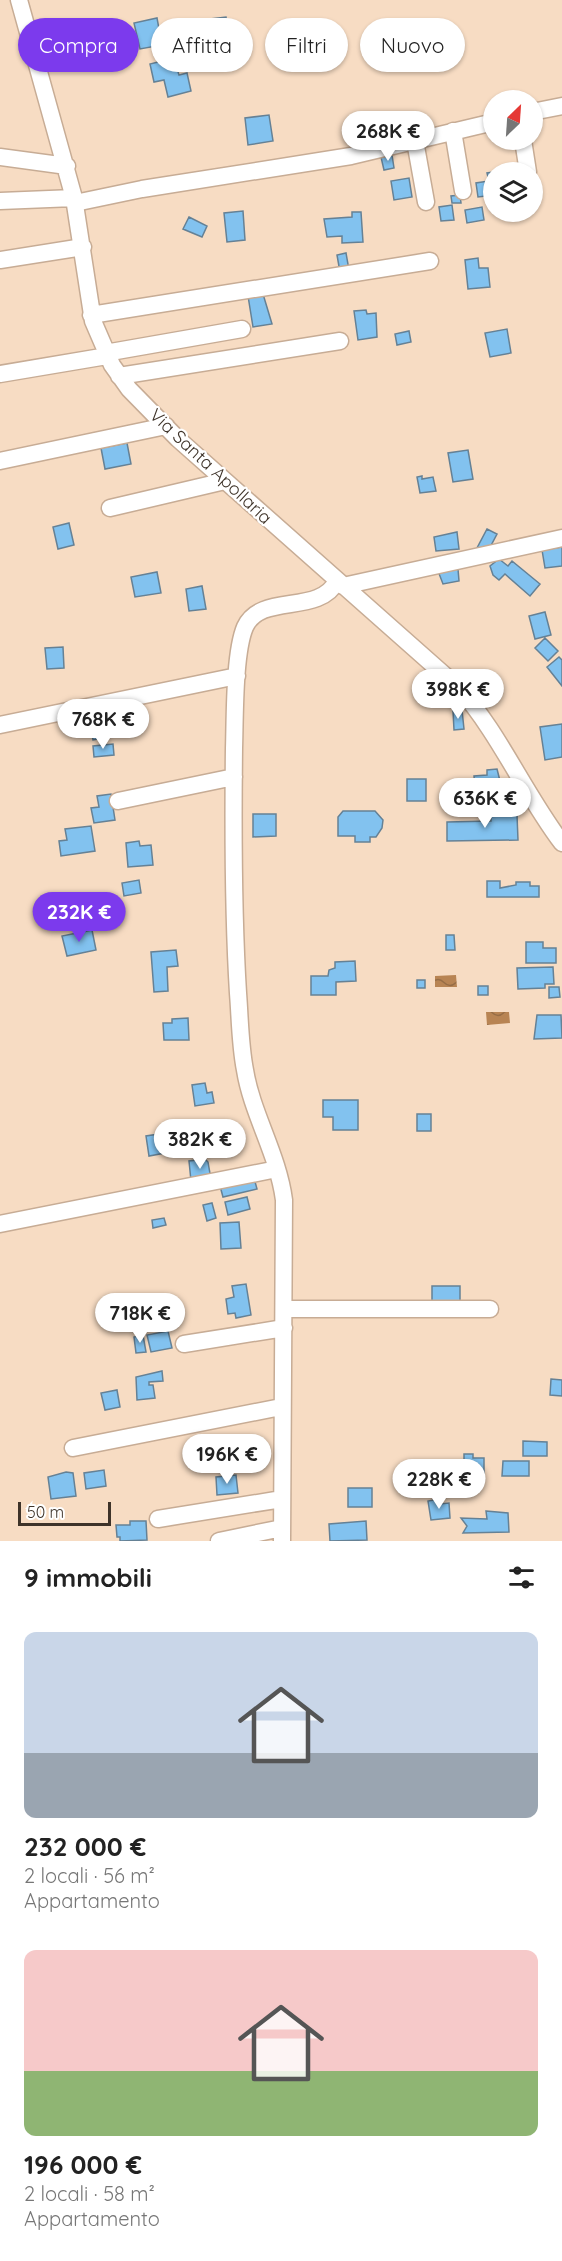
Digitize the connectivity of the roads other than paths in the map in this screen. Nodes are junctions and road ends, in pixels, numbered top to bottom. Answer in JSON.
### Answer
{"nodes":[{"id":1,"x":19,"y":0,"type":"edge"},
{"id":2,"x":562,"y":106,"type":"edge"},
{"id":3,"x":543,"y":110,"type":"edge"},
{"id":4,"x":483,"y":125,"type":"edge"},
{"id":5,"x":453,"y":132,"type":"junction"},
{"id":6,"x":415,"y":141,"type":"junction"},
{"id":7,"x":0,"y":157,"type":"edge"},
{"id":8,"x":67,"y":166,"type":"junction"},
{"id":9,"x":463,"y":191,"type":"dead end"},
{"id":10,"x":75,"y":200,"type":"junction"},
{"id":11,"x":0,"y":201,"type":"edge"},
{"id":12,"x":426,"y":201,"type":"dead end"},
{"id":13,"x":83,"y":248,"type":"junction"},
{"id":14,"x":0,"y":260,"type":"edge"},
{"id":15,"x":430,"y":261,"type":"dead end"},
{"id":16,"x":92,"y":315,"type":"junction"},
{"id":17,"x":242,"y":329,"type":"dead end"},
{"id":18,"x":340,"y":340,"type":"dead end"},
{"id":19,"x":106,"y":354,"type":"junction"},
{"id":20,"x":0,"y":374,"type":"edge"},
{"id":21,"x":119,"y":376,"type":"junction"},
{"id":22,"x":166,"y":426,"type":"junction"},
{"id":23,"x":0,"y":461,"type":"edge"},
{"id":24,"x":225,"y":481,"type":"junction"},
{"id":25,"x":110,"y":508,"type":"dead end"},
{"id":26,"x":562,"y":537,"type":"edge"},
{"id":27,"x":340,"y":584,"type":"junction"},
{"id":28,"x":237,"y":676,"type":"junction"},
{"id":29,"x":0,"y":724,"type":"edge"},
{"id":30,"x":234,"y":777,"type":"junction"},
{"id":31,"x":118,"y":801,"type":"dead end"},
{"id":32,"x":559,"y":835,"type":"edge"},
{"id":33,"x":277,"y":1169,"type":"junction"},
{"id":34,"x":0,"y":1224,"type":"edge"},
{"id":35,"x":284,"y":1309,"type":"junction"},
{"id":36,"x":490,"y":1310,"type":"dead end"},
{"id":37,"x":284,"y":1328,"type":"junction"},
{"id":38,"x":184,"y":1344,"type":"dead end"},
{"id":39,"x":281,"y":1407,"type":"junction"},
{"id":40,"x":73,"y":1448,"type":"dead end"},
{"id":41,"x":282,"y":1498,"type":"junction"},
{"id":42,"x":158,"y":1519,"type":"dead end"},
{"id":43,"x":282,"y":1535,"type":"edge"},
{"id":44,"x":219,"y":1541,"type":"edge"}],
"edges":[{"from":1,"to":8,"type":"street","name":"Via Santa Apollaria"},
{"from":2,"to":3,"type":"street"},
{"from":4,"to":5,"type":"street"},
{"from":5,"to":6,"type":"street"},
{"from":5,"to":9,"type":"street"},
{"from":6,"to":10,"type":"street"},
{"from":6,"to":12,"type":"street"},
{"from":7,"to":8,"type":"street"},
{"from":8,"to":10,"type":"street","name":"Via Santa Apollaria"},
{"from":10,"to":11,"type":"street"},
{"from":10,"to":13,"type":"street","name":"Via Santa Apollaria"},
{"from":13,"to":14,"type":"street"},
{"from":13,"to":16,"type":"street","name":"Via Santa Apollaria"},
{"from":15,"to":16,"type":"street"},
{"from":16,"to":19,"type":"street","name":"Via Santa Apollaria"},
{"from":17,"to":19,"type":"street"},
{"from":18,"to":21,"type":"street"},
{"from":19,"to":20,"type":"street"},
{"from":19,"to":21,"type":"street","name":"Via Santa Apollaria"},
{"from":21,"to":22,"type":"street","name":"Via Santa Apollaria"},
{"from":22,"to":23,"type":"street"},
{"from":22,"to":24,"type":"street","name":"Via Santa Apollaria"},
{"from":24,"to":25,"type":"street"},
{"from":24,"to":27,"type":"street","name":"Via Santa Apollaria"},
{"from":26,"to":27,"type":"street"},
{"from":27,"to":28,"type":"street"},
{"from":27,"to":32,"type":"street","name":"Via Santa Apollaria"},
{"from":28,"to":29,"type":"street"},
{"from":28,"to":30,"type":"street"},
{"from":30,"to":31,"type":"street"},
{"from":30,"to":33,"type":"street"},
{"from":33,"to":34,"type":"street"},
{"from":33,"to":35,"type":"street"},
{"from":35,"to":36,"type":"street"},
{"from":35,"to":37,"type":"street"},
{"from":37,"to":38,"type":"street"},
{"from":37,"to":39,"type":"street"},
{"from":39,"to":40,"type":"street"},
{"from":39,"to":41,"type":"street"},
{"from":41,"to":42,"type":"street"},
{"from":41,"to":43,"type":"street"},
{"from":43,"to":44,"type":"street"}]}
